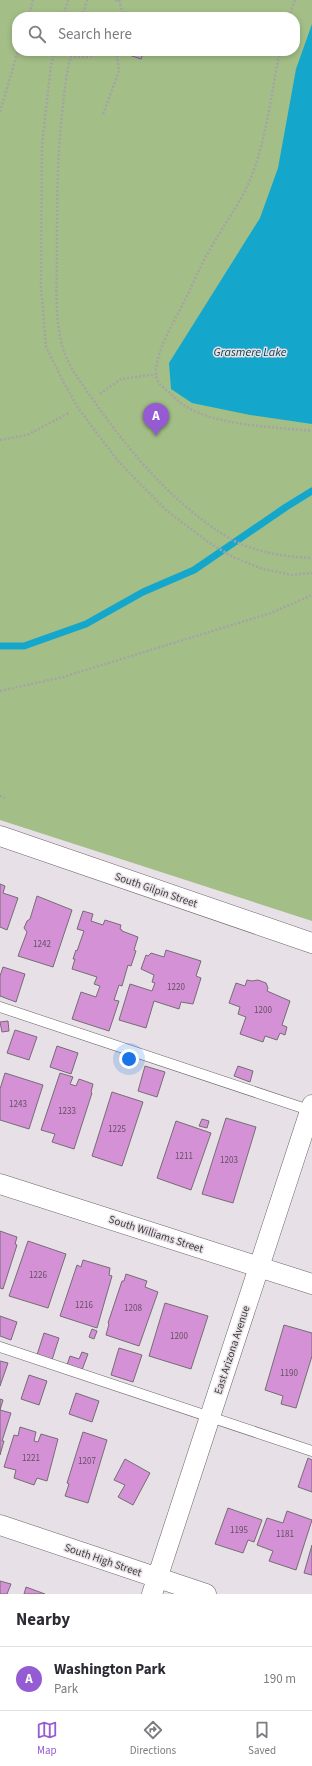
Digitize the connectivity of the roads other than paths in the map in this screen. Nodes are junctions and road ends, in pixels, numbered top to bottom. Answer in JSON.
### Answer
{"nodes":[{"id":1,"x":0,"y":836,"type":"edge"},
{"id":2,"x":312,"y":943,"type":"edge"},
{"id":3,"x":0,"y":1007,"type":"edge"},
{"id":4,"x":311,"y":1109,"type":"edge"},
{"id":5,"x":0,"y":1184,"type":"edge"},
{"id":6,"x":259,"y":1267,"type":"junction"},
{"id":7,"x":312,"y":1284,"type":"edge"},
{"id":8,"x":0,"y":1347,"type":"edge"},
{"id":9,"x":209,"y":1418,"type":"junction"},
{"id":10,"x":312,"y":1451,"type":"edge"},
{"id":11,"x":0,"y":1525,"type":"edge"},
{"id":12,"x":154,"y":1586,"type":"edge"},
{"id":13,"x":206,"y":1594,"type":"edge"}],
"edges":[{"from":1,"to":2,"type":"street","name":"South Gilpin Street"},
{"from":3,"to":4,"type":"lane"},
{"from":4,"to":6,"type":"street","name":"East Arizona Avenue"},
{"from":5,"to":6,"type":"street","name":"South Williams Street"},
{"from":6,"to":7,"type":"street","name":"South Williams Street"},
{"from":6,"to":9,"type":"street","name":"East Arizona Avenue"},
{"from":8,"to":9,"type":"lane"},
{"from":9,"to":10,"type":"lane"},
{"from":9,"to":12,"type":"street","name":"East Arizona Avenue"},
{"from":11,"to":12,"type":"street","name":"South High Street"},
{"from":12,"to":13,"type":"street","name":"South High Street"}]}
